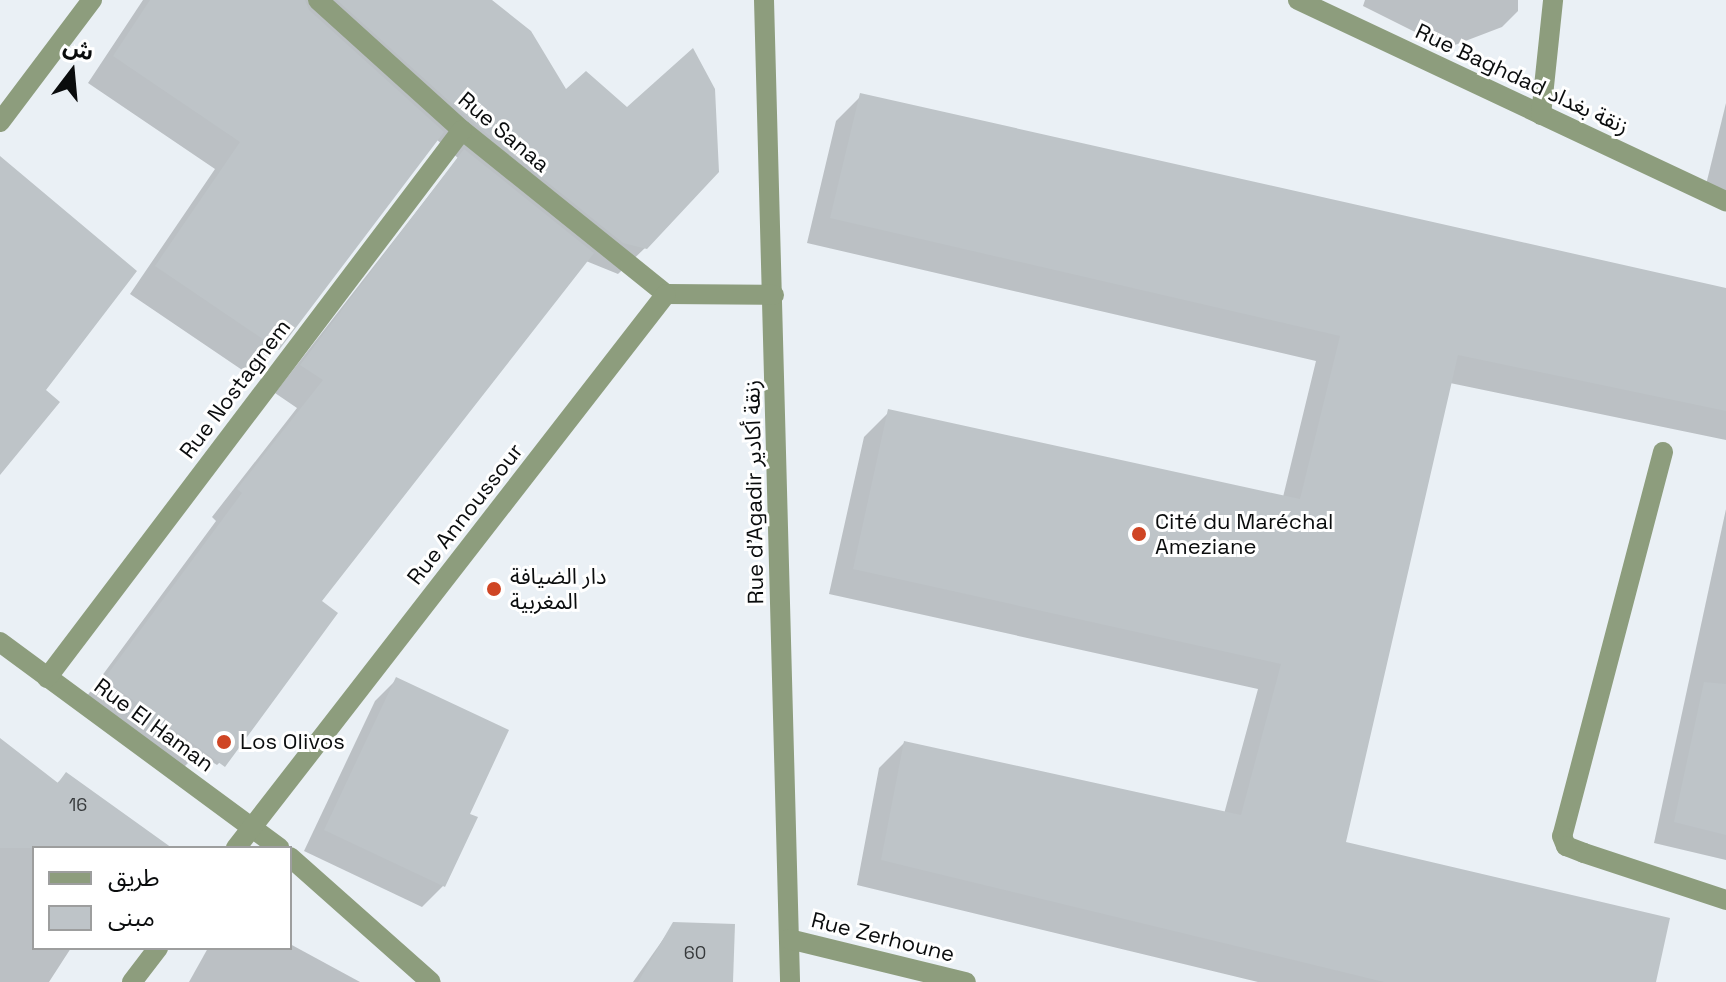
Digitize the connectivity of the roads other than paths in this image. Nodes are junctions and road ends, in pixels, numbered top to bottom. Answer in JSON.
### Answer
{"nodes":[{"id":1,"x":92,"y":0,"type":"edge"},
{"id":2,"x":318,"y":0,"type":"edge"},
{"id":3,"x":764,"y":0,"type":"edge"},
{"id":4,"x":1298,"y":0,"type":"edge"},
{"id":5,"x":1553,"y":0,"type":"edge"},
{"id":6,"x":1541,"y":115,"type":"junction"},
{"id":7,"x":0,"y":122,"type":"edge"},
{"id":8,"x":462,"y":130,"type":"junction"},
{"id":9,"x":1726,"y":201,"type":"edge"},
{"id":10,"x":666,"y":294,"type":"junction"},
{"id":11,"x":774,"y":295,"type":"junction"},
{"id":12,"x":1663,"y":452,"type":"dead end"},
{"id":13,"x":0,"y":642,"type":"edge"},
{"id":14,"x":47,"y":678,"type":"junction"},
{"id":15,"x":253,"y":825,"type":"junction"},
{"id":16,"x":237,"y":846,"type":"edge"},
{"id":17,"x":277,"y":846,"type":"edge"},
{"id":18,"x":292,"y":859,"type":"edge"},
{"id":19,"x":1726,"y":900,"type":"edge"},
{"id":20,"x":789,"y":939,"type":"junction"},
{"id":21,"x":156,"y":950,"type":"edge"},
{"id":22,"x":132,"y":982,"type":"edge"},
{"id":23,"x":431,"y":982,"type":"edge"},
{"id":24,"x":790,"y":982,"type":"edge"},
{"id":25,"x":966,"y":982,"type":"edge"}],
"edges":[{"from":1,"to":7,"type":"street"},
{"from":2,"to":8,"type":"street","name":"Rue Sanaa"},
{"from":3,"to":11,"type":"street","name":"Rue d'Agadir زنقة أكادير"},
{"from":4,"to":6,"type":"street","name":"Rue Baghdad زنقة بغداد"},
{"from":5,"to":6,"type":"street"},
{"from":6,"to":9,"type":"street","name":"Rue Baghdad زنقة بغداد"},
{"from":8,"to":10,"type":"street","name":"Rue Sanaa"},
{"from":8,"to":14,"type":"street","name":"Rue Nostagnem"},
{"from":10,"to":11,"type":"street"},
{"from":10,"to":15,"type":"street","name":"Rue Annoussour"},
{"from":11,"to":20,"type":"street","name":"Rue d'Agadir زنقة أكادير"},
{"from":12,"to":19,"type":"street"},
{"from":13,"to":14,"type":"street","name":"Rue El Haman"},
{"from":14,"to":15,"type":"street","name":"Rue El Haman"},
{"from":15,"to":16,"type":"street","name":"Rue Annoussour"},
{"from":15,"to":17,"type":"street","name":"Rue El Haman"},
{"from":18,"to":23,"type":"street"},
{"from":20,"to":24,"type":"street","name":"Rue d'Agadir زنقة أكادير"},
{"from":20,"to":25,"type":"street","name":"Rue Zerhoune"},
{"from":21,"to":22,"type":"street"}]}
